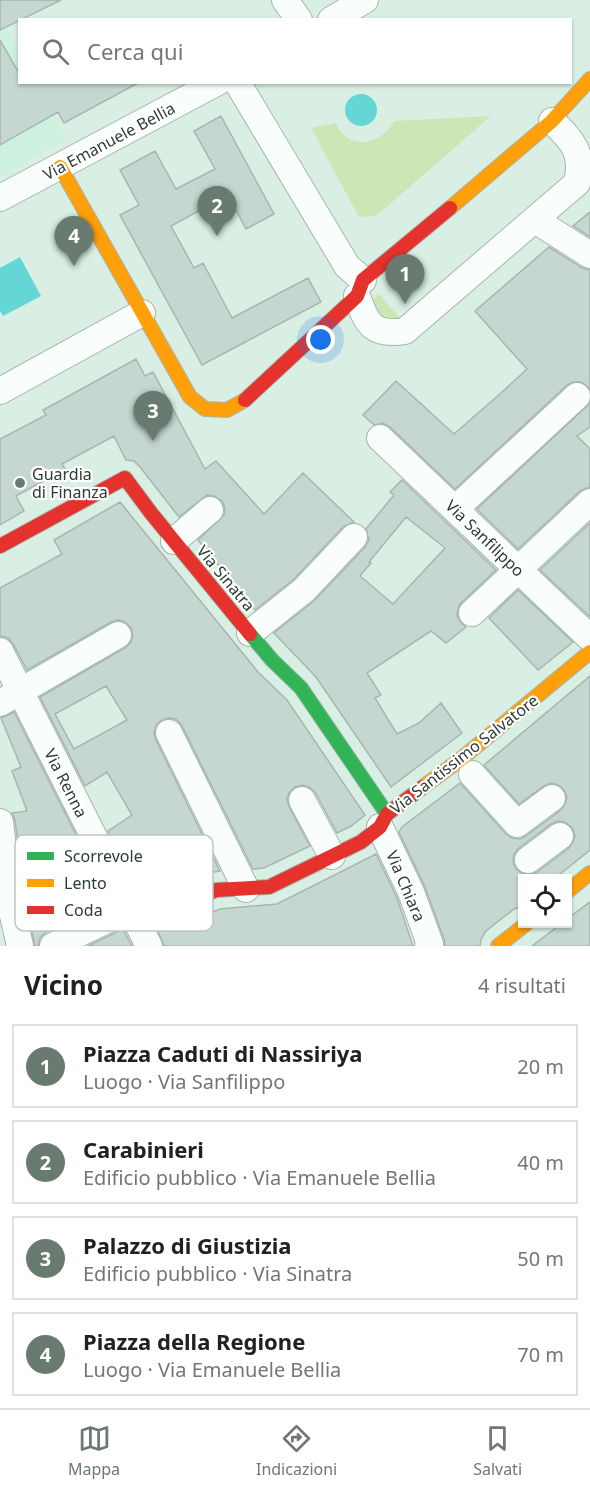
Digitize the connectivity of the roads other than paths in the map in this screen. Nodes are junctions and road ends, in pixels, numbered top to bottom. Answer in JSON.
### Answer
{"nodes":[{"id":1,"x":285,"y":0,"type":"edge"},
{"id":2,"x":364,"y":0,"type":"edge"},
{"id":3,"x":298,"y":18,"type":"edge"},
{"id":4,"x":334,"y":18,"type":"edge"},
{"id":5,"x":590,"y":79,"type":"edge"},
{"id":6,"x":214,"y":84,"type":"edge"},
{"id":7,"x":238,"y":84,"type":"edge"},
{"id":8,"x":552,"y":121,"type":"junction"},
{"id":9,"x":60,"y":167,"type":"junction"},
{"id":10,"x":0,"y":198,"type":"edge"},
{"id":11,"x":535,"y":220,"type":"junction"},
{"id":12,"x":590,"y":255,"type":"edge"},
{"id":13,"x":360,"y":288,"type":"junction"},
{"id":14,"x":142,"y":313,"type":"junction"},
{"id":15,"x":0,"y":391,"type":"edge"},
{"id":16,"x":578,"y":396,"type":"dead end"},
{"id":17,"x":380,"y":438,"type":"dead end"},
{"id":18,"x":590,"y":502,"type":"edge"},
{"id":19,"x":455,"y":509,"type":"junction"},
{"id":20,"x":210,"y":510,"type":"dead end"},
{"id":21,"x":354,"y":537,"type":"dead end"},
{"id":22,"x":174,"y":541,"type":"junction"},
{"id":23,"x":0,"y":546,"type":"edge"},
{"id":24,"x":518,"y":569,"type":"junction"},
{"id":25,"x":472,"y":613,"type":"dead end"},
{"id":26,"x":250,"y":633,"type":"junction"},
{"id":27,"x":118,"y":635,"type":"dead end"},
{"id":28,"x":590,"y":638,"type":"edge"},
{"id":29,"x":0,"y":651,"type":"edge"},
{"id":30,"x":590,"y":652,"type":"edge"},
{"id":31,"x":10,"y":697,"type":"edge"},
{"id":32,"x":168,"y":733,"type":"dead end"},
{"id":33,"x":472,"y":774,"type":"dead end"},
{"id":34,"x":552,"y":798,"type":"dead end"},
{"id":35,"x":302,"y":800,"type":"dead end"},
{"id":36,"x":384,"y":820,"type":"junction"},
{"id":37,"x":0,"y":822,"type":"edge"},
{"id":38,"x":88,"y":835,"type":"edge"},
{"id":39,"x":560,"y":836,"type":"dead end"},
{"id":40,"x":332,"y":856,"type":"junction"},
{"id":41,"x":528,"y":860,"type":"dead end"},
{"id":42,"x":590,"y":873,"type":"edge"},
{"id":43,"x":572,"y":887,"type":"edge"},
{"id":44,"x":246,"y":888,"type":"junction"},
{"id":45,"x":213,"y":891,"type":"edge"},
{"id":46,"x":15,"y":922,"type":"edge"},
{"id":47,"x":521,"y":928,"type":"edge"},
{"id":48,"x":17,"y":931,"type":"edge"},
{"id":49,"x":88,"y":931,"type":"edge"},
{"id":50,"x":142,"y":931,"type":"edge"},
{"id":51,"x":21,"y":946,"type":"edge"},
{"id":52,"x":53,"y":946,"type":"edge"},
{"id":53,"x":149,"y":946,"type":"edge"},
{"id":54,"x":428,"y":946,"type":"edge"},
{"id":55,"x":498,"y":946,"type":"edge"}],
"edges":[{"from":1,"to":3,"type":"street"},
{"from":2,"to":4,"type":"street"},
{"from":5,"to":8,"type":"street"},
{"from":6,"to":9,"type":"street","name":"Via Emanuele Bellia"},
{"from":7,"to":13,"type":"street"},
{"from":8,"to":11,"type":"street"},
{"from":8,"to":13,"type":"street"},
{"from":9,"to":10,"type":"street","name":"Via Emanuele Bellia"},
{"from":9,"to":14,"type":"street"},
{"from":11,"to":12,"type":"street"},
{"from":11,"to":13,"type":"street"},
{"from":13,"to":14,"type":"street"},
{"from":14,"to":15,"type":"street"},
{"from":16,"to":19,"type":"street"},
{"from":17,"to":19,"type":"street","name":"Via Sanfilippo"},
{"from":18,"to":24,"type":"street"},
{"from":19,"to":24,"type":"street","name":"Via Sanfilippo"},
{"from":20,"to":22,"type":"street"},
{"from":21,"to":26,"type":"street"},
{"from":22,"to":23,"type":"street","name":"Via Sinatra"},
{"from":22,"to":26,"type":"street","name":"Via Sinatra"},
{"from":24,"to":25,"type":"street"},
{"from":24,"to":28,"type":"street","name":"Via Sanfilippo"},
{"from":26,"to":36,"type":"street","name":"Via Sinatra"},
{"from":27,"to":31,"type":"street"},
{"from":29,"to":31,"type":"street","name":"Via Renna"},
{"from":30,"to":36,"type":"street","name":"Via Santissimo Salvatore"},
{"from":31,"to":38,"type":"street","name":"Via Renna"},
{"from":32,"to":44,"type":"street"},
{"from":33,"to":34,"type":"street"},
{"from":35,"to":40,"type":"street"},
{"from":36,"to":40,"type":"street","name":"Via Santissimo Salvatore"},
{"from":36,"to":54,"type":"street","name":"Via Chiara"},
{"from":37,"to":46,"type":"street"},
{"from":39,"to":41,"type":"street"},
{"from":40,"to":44,"type":"street","name":"Via Santissimo Salvatore"},
{"from":42,"to":43,"type":"street"},
{"from":44,"to":45,"type":"street","name":"Via Santissimo Salvatore"},
{"from":47,"to":55,"type":"street"},
{"from":48,"to":51,"type":"street"},
{"from":49,"to":52,"type":"street","name":"Via Santissimo Salvatore"},
{"from":50,"to":53,"type":"street","name":"Via Renna"}]}
